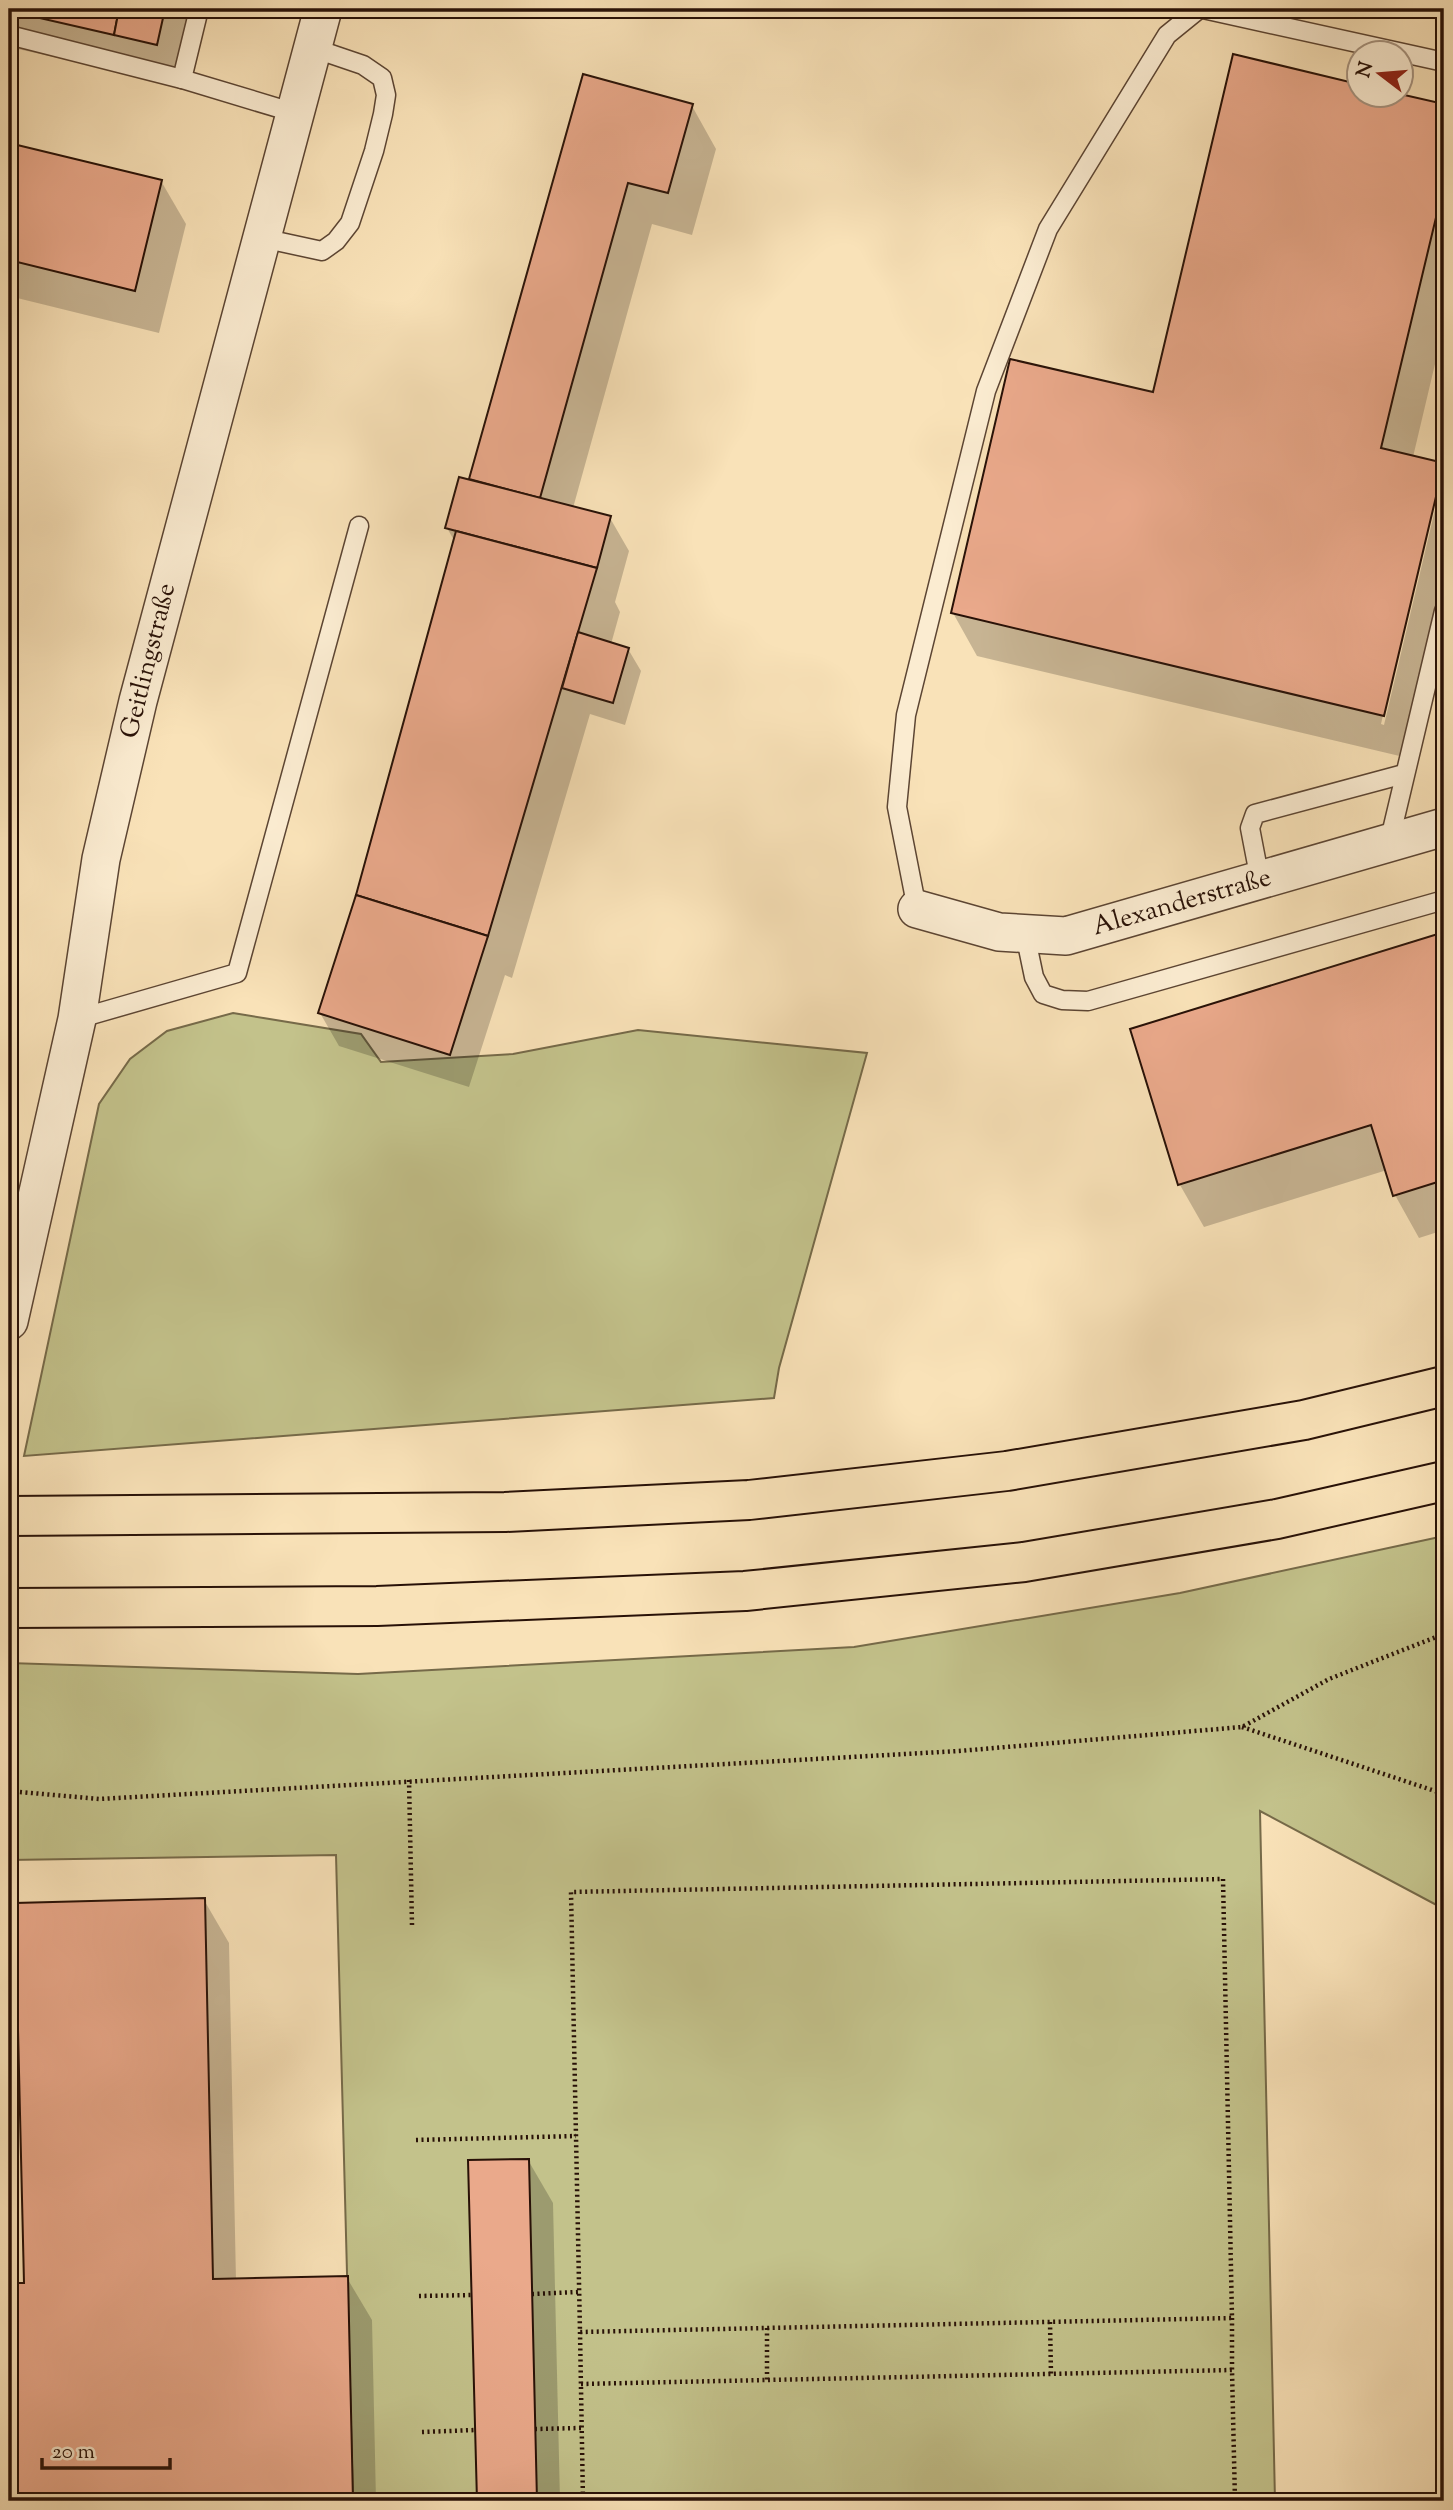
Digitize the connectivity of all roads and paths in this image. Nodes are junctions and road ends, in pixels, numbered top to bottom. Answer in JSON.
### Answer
{"nodes":[{"id":1,"x":199,"y":9,"type":"edge"},
{"id":2,"x":323,"y":9,"type":"edge"},
{"id":3,"x":1201,"y":9,"type":"edge"},
{"id":4,"x":9,"y":35,"type":"edge"},
{"id":5,"x":313,"y":48,"type":"junction"},
{"id":6,"x":1444,"y":61,"type":"edge"},
{"id":7,"x":182,"y":79,"type":"junction"},
{"id":8,"x":295,"y":113,"type":"junction"},
{"id":9,"x":262,"y":238,"type":"junction"},
{"id":10,"x":359,"y":526,"type":"dead end"},
{"id":11,"x":1444,"y":611,"type":"edge"},
{"id":12,"x":1404,"y":774,"type":"junction"},
{"id":13,"x":1444,"y":827,"type":"edge"},
{"id":14,"x":1389,"y":843,"type":"junction"},
{"id":15,"x":1260,"y":880,"type":"junction"},
{"id":16,"x":1444,"y":900,"type":"edge"},
{"id":17,"x":917,"y":909,"type":"joint"},
{"id":18,"x":1025,"y":934,"type":"junction"},
{"id":19,"x":77,"y":1019,"type":"junction"},
{"id":20,"x":9,"y":1321,"type":"edge"},
{"id":21,"x":1444,"y":1386,"type":"edge"},
{"id":22,"x":1444,"y":1481,"type":"edge"},
{"id":23,"x":9,"y":1516,"type":"edge"},
{"id":24,"x":21,"y":1608,"type":"edge"},
{"id":25,"x":1444,"y":1634,"type":"edge"},
{"id":26,"x":1242,"y":1727,"type":"junction"},
{"id":27,"x":409,"y":1780,"type":"junction"},
{"id":28,"x":9,"y":1791,"type":"edge"},
{"id":29,"x":1444,"y":1794,"type":"edge"},
{"id":30,"x":412,"y":1925,"type":"dead end"},
{"id":31,"x":576,"y":2136,"type":"junction"},
{"id":32,"x":416,"y":2140,"type":"dead end"},
{"id":33,"x":579,"y":2292,"type":"junction"},
{"id":34,"x":533,"y":2294,"type":"dead end"},
{"id":35,"x":472,"y":2295,"type":"dead end"},
{"id":36,"x":419,"y":2296,"type":"dead end"},
{"id":37,"x":1232,"y":2318,"type":"junction"},
{"id":38,"x":1050,"y":2322,"type":"junction"},
{"id":39,"x":767,"y":2328,"type":"junction"},
{"id":40,"x":580,"y":2332,"type":"junction"},
{"id":41,"x":1232,"y":2370,"type":"junction"},
{"id":42,"x":1051,"y":2374,"type":"junction"},
{"id":43,"x":767,"y":2380,"type":"junction"},
{"id":44,"x":581,"y":2384,"type":"junction"},
{"id":45,"x":581,"y":2428,"type":"junction"},
{"id":46,"x":535,"y":2429,"type":"dead end"},
{"id":47,"x":475,"y":2430,"type":"dead end"},
{"id":48,"x":422,"y":2431,"type":"dead end"},
{"id":49,"x":583,"y":2501,"type":"edge"},
{"id":50,"x":1235,"y":2501,"type":"edge"}],
"edges":[{"from":1,"to":7,"type":"lane"},
{"from":2,"to":5,"type":"street","name":"Geitlingstraße"},
{"from":3,"to":6,"type":"lane"},
{"from":3,"to":17,"type":"lane"},
{"from":4,"to":7,"type":"lane"},
{"from":5,"to":8,"type":"street","name":"Geitlingstraße"},
{"from":5,"to":9,"type":"lane"},
{"from":7,"to":8,"type":"lane"},
{"from":8,"to":9,"type":"street","name":"Geitlingstraße"},
{"from":9,"to":19,"type":"street","name":"Geitlingstraße"},
{"from":10,"to":19,"type":"lane"},
{"from":11,"to":12,"type":"lane"},
{"from":12,"to":14,"type":"lane"},
{"from":12,"to":15,"type":"lane"},
{"from":13,"to":14,"type":"street","name":"Alexanderstraße"},
{"from":14,"to":15,"type":"street","name":"Alexanderstraße"},
{"from":15,"to":18,"type":"street","name":"Alexanderstraße"},
{"from":16,"to":18,"type":"lane"},
{"from":17,"to":18,"type":"street","name":"Alexanderstraße"},
{"from":19,"to":20,"type":"street","name":"Geitlingstraße"},
{"from":21,"to":23,"type":"highway"},
{"from":22,"to":24,"type":"highway"},
{"from":25,"to":26,"type":"path"},
{"from":26,"to":27,"type":"path"},
{"from":26,"to":29,"type":"path"},
{"from":27,"to":28,"type":"path"},
{"from":27,"to":30,"type":"path"},
{"from":31,"to":32,"type":"path"},
{"from":31,"to":33,"type":"path"},
{"from":31,"to":37,"type":"path"},
{"from":33,"to":34,"type":"path"},
{"from":33,"to":40,"type":"path"},
{"from":35,"to":36,"type":"path"},
{"from":37,"to":38,"type":"path"},
{"from":37,"to":41,"type":"path"},
{"from":38,"to":39,"type":"path"},
{"from":38,"to":42,"type":"path"},
{"from":39,"to":40,"type":"path"},
{"from":39,"to":43,"type":"path"},
{"from":40,"to":44,"type":"path"},
{"from":41,"to":42,"type":"path"},
{"from":41,"to":50,"type":"path"},
{"from":42,"to":43,"type":"path"},
{"from":43,"to":44,"type":"path"},
{"from":44,"to":45,"type":"path"},
{"from":45,"to":46,"type":"path"},
{"from":45,"to":49,"type":"path"},
{"from":47,"to":48,"type":"path"}]}
